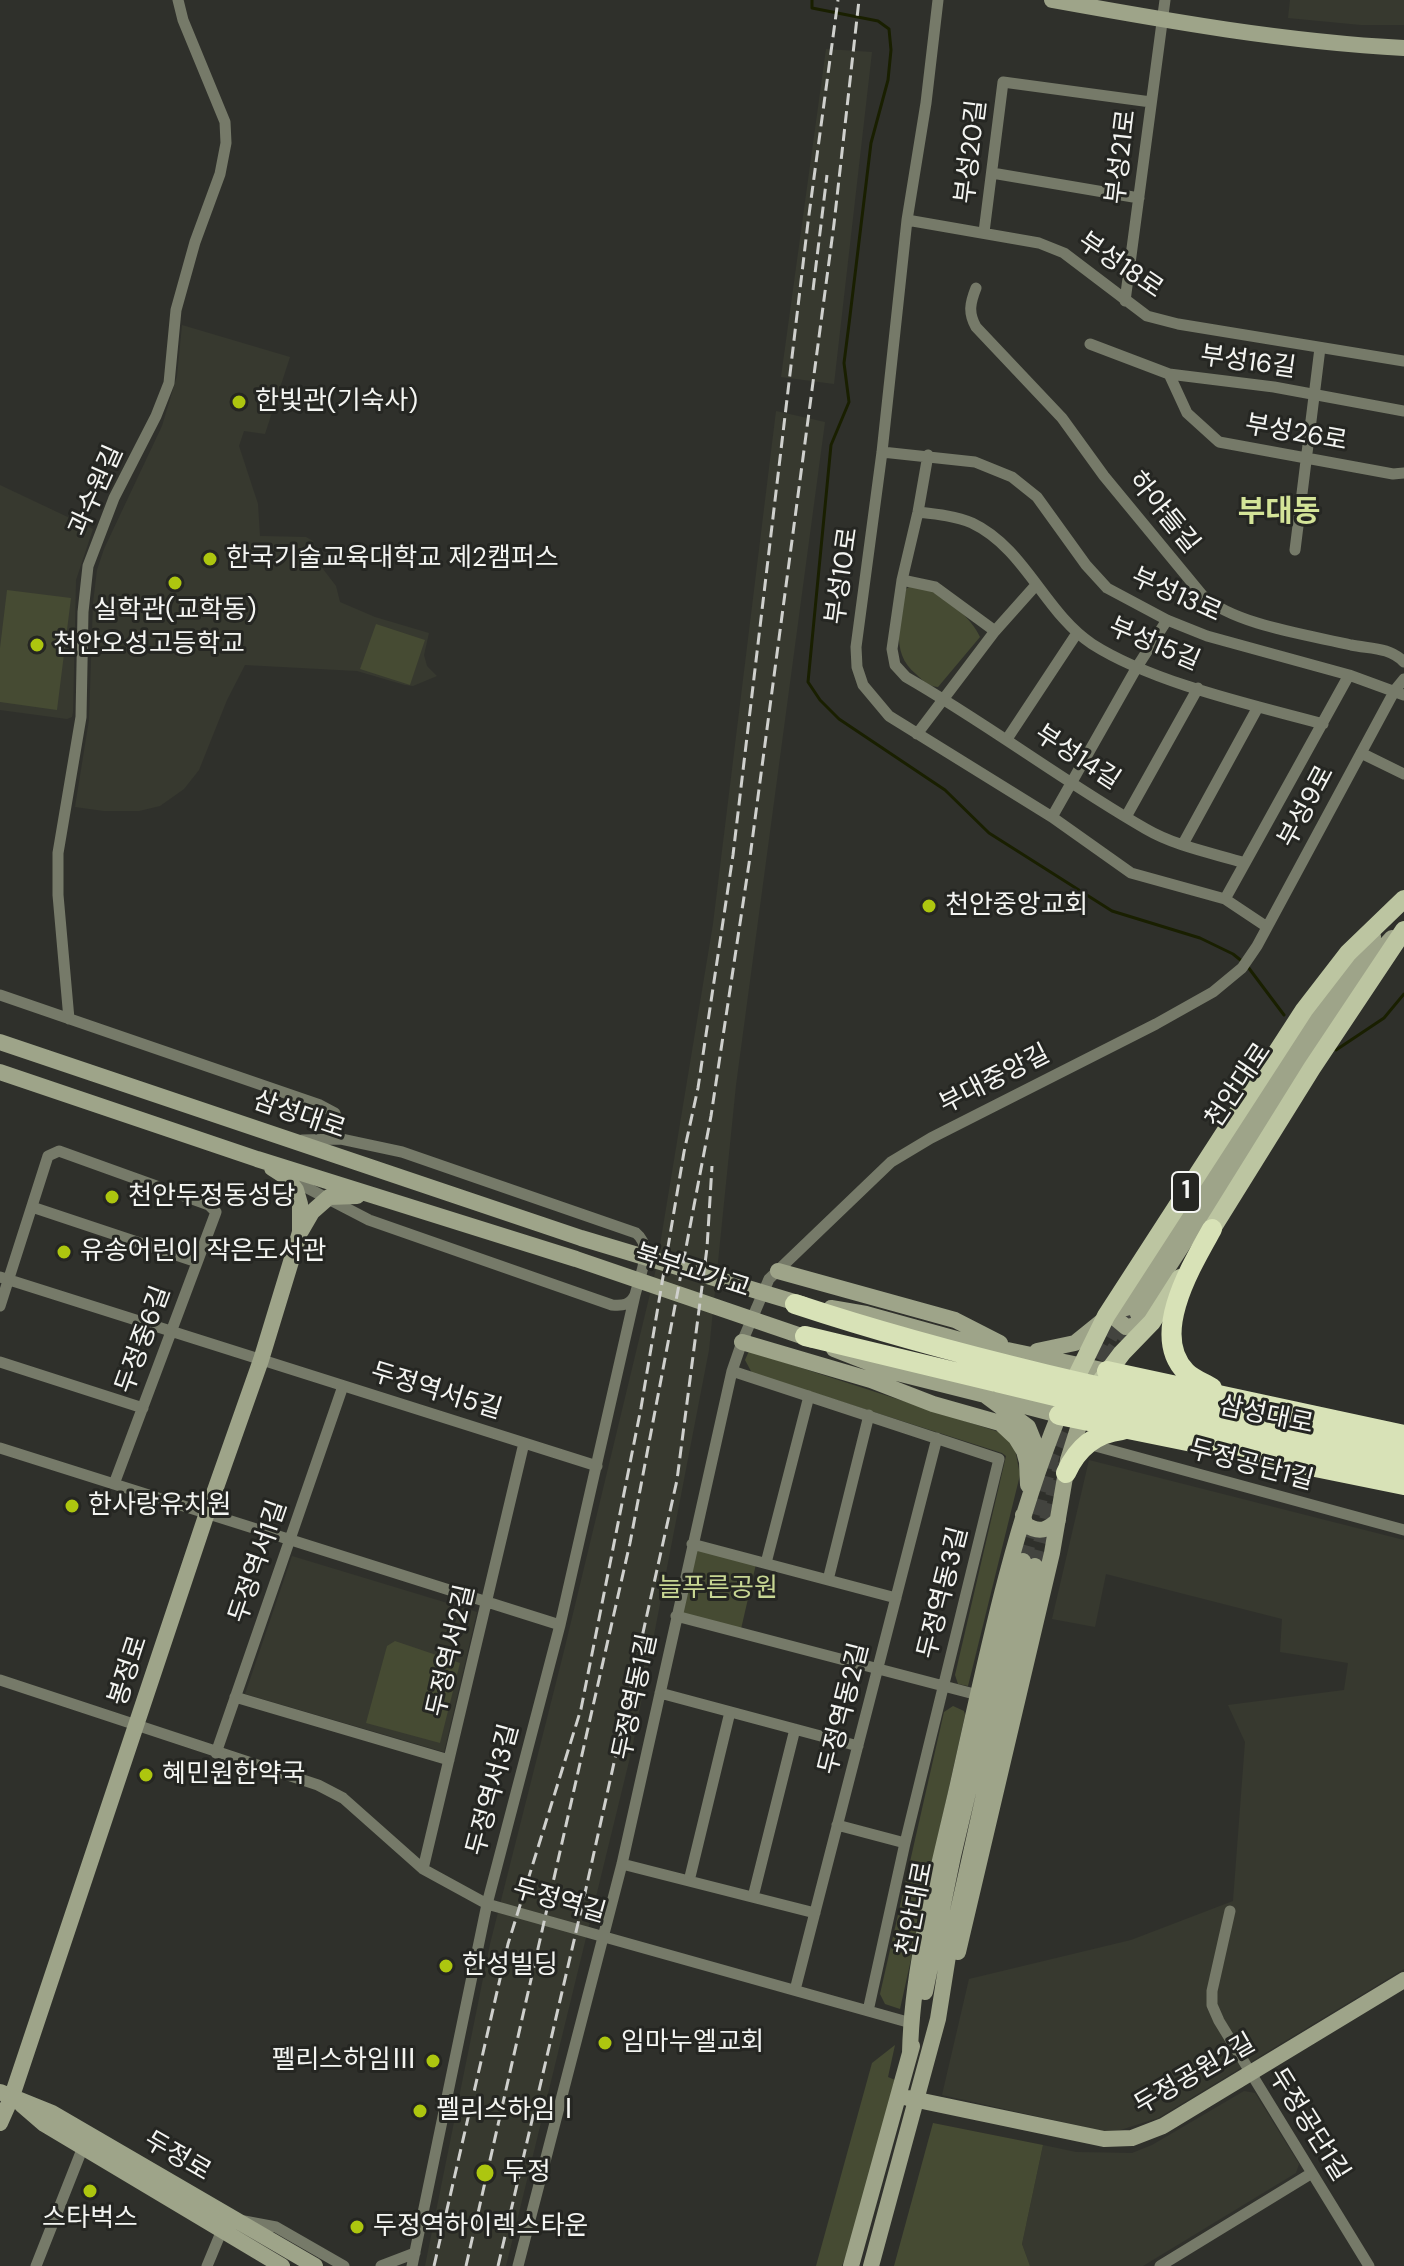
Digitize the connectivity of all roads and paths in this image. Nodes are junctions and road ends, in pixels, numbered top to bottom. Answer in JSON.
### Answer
{"nodes":[{"id":1,"x":178,"y":0,"type":"edge"},
{"id":2,"x":938,"y":0,"type":"edge"},
{"id":3,"x":1052,"y":0,"type":"edge"},
{"id":4,"x":1165,"y":0,"type":"edge"},
{"id":5,"x":1162,"y":20,"type":"junction"},
{"id":6,"x":1404,"y":48,"type":"edge"},
{"id":7,"x":1151,"y":102,"type":"junction"},
{"id":8,"x":992,"y":173,"type":"junction"},
{"id":9,"x":1139,"y":198,"type":"junction"},
{"id":10,"x":907,"y":220,"type":"junction"},
{"id":11,"x":984,"y":232,"type":"junction"},
{"id":12,"x":976,"y":288,"type":"dead end"},
{"id":13,"x":1125,"y":301,"type":"junction"},
{"id":14,"x":1090,"y":344,"type":"dead end"},
{"id":15,"x":1320,"y":348,"type":"junction"},
{"id":16,"x":1404,"y":361,"type":"edge"},
{"id":17,"x":1169,"y":374,"type":"junction"},
{"id":18,"x":1313,"y":394,"type":"junction"},
{"id":19,"x":1404,"y":411,"type":"edge"},
{"id":20,"x":882,"y":452,"type":"junction"},
{"id":21,"x":928,"y":455,"type":"junction"},
{"id":22,"x":1306,"y":458,"type":"junction"},
{"id":23,"x":1404,"y":473,"type":"edge"},
{"id":24,"x":918,"y":512,"type":"junction"},
{"id":25,"x":1295,"y":550,"type":"dead end"},
{"id":26,"x":902,"y":580,"type":"junction"},
{"id":27,"x":1036,"y":585,"type":"junction"},
{"id":28,"x":1167,"y":620,"type":"junction"},
{"id":29,"x":995,"y":631,"type":"junction"},
{"id":30,"x":1077,"y":633,"type":"junction"},
{"id":31,"x":1404,"y":662,"type":"edge"},
{"id":32,"x":1137,"y":667,"type":"junction"},
{"id":33,"x":1349,"y":675,"type":"junction"},
{"id":34,"x":1404,"y":679,"type":"edge"},
{"id":35,"x":1198,"y":688,"type":"junction"},
{"id":36,"x":1400,"y":692,"type":"edge"},
{"id":37,"x":943,"y":699,"type":"junction"},
{"id":38,"x":1258,"y":707,"type":"junction"},
{"id":39,"x":1323,"y":724,"type":"junction"},
{"id":40,"x":917,"y":734,"type":"junction"},
{"id":41,"x":1007,"y":739,"type":"junction"},
{"id":42,"x":1361,"y":753,"type":"junction"},
{"id":43,"x":1404,"y":774,"type":"edge"},
{"id":44,"x":1070,"y":782,"type":"junction"},
{"id":45,"x":1127,"y":815,"type":"junction"},
{"id":46,"x":1052,"y":817,"type":"junction"},
{"id":47,"x":1183,"y":844,"type":"junction"},
{"id":48,"x":1245,"y":863,"type":"junction"},
{"id":49,"x":1225,"y":899,"type":"junction"},
{"id":50,"x":1401,"y":902,"type":"edge"},
{"id":51,"x":1267,"y":927,"type":"junction"},
{"id":52,"x":1404,"y":927,"type":"edge"},
{"id":53,"x":1257,"y":946,"type":"joint"},
{"id":54,"x":0,"y":995,"type":"edge"},
{"id":55,"x":69,"y":1019,"type":"junction"},
{"id":56,"x":0,"y":1042,"type":"edge"},
{"id":57,"x":0,"y":1072,"type":"edge"},
{"id":58,"x":337,"y":1120,"type":"dead end"},
{"id":59,"x":288,"y":1140,"type":"junction"},
{"id":60,"x":257,"y":1159,"type":"junction"},
{"id":61,"x":286,"y":1177,"type":"junction"},
{"id":62,"x":376,"y":1196,"type":"junction"},
{"id":63,"x":329,"y":1197,"type":"junction"},
{"id":64,"x":32,"y":1207,"type":"junction"},
{"id":65,"x":1212,"y":1229,"type":"junction"},
{"id":66,"x":300,"y":1232,"type":"junction"},
{"id":67,"x":581,"y":1238,"type":"joint"},
{"id":68,"x":576,"y":1259,"type":"joint"},
{"id":69,"x":197,"y":1262,"type":"junction"},
{"id":70,"x":773,"y":1275,"type":"junction"},
{"id":71,"x":4,"y":1279,"type":"edge"},
{"id":72,"x":635,"y":1295,"type":"junction"},
{"id":73,"x":795,"y":1304,"type":"junction"},
{"id":74,"x":612,"y":1305,"type":"junction"},
{"id":75,"x":0,"y":1306,"type":"edge"},
{"id":76,"x":1128,"y":1313,"type":"junction"},
{"id":77,"x":629,"y":1326,"type":"junction"},
{"id":78,"x":171,"y":1332,"type":"junction"},
{"id":79,"x":799,"y":1334,"type":"junction"},
{"id":80,"x":742,"y":1342,"type":"junction"},
{"id":81,"x":1017,"y":1352,"type":"junction"},
{"id":82,"x":261,"y":1360,"type":"junction"},
{"id":83,"x":0,"y":1362,"type":"edge"},
{"id":84,"x":1081,"y":1366,"type":"junction"},
{"id":85,"x":732,"y":1371,"type":"junction"},
{"id":86,"x":1107,"y":1371,"type":"junction"},
{"id":87,"x":1044,"y":1384,"type":"junction"},
{"id":88,"x":343,"y":1386,"type":"junction"},
{"id":89,"x":985,"y":1395,"type":"junction"},
{"id":90,"x":809,"y":1396,"type":"junction"},
{"id":91,"x":1230,"y":1397,"type":"junction"},
{"id":92,"x":1120,"y":1402,"type":"junction"},
{"id":93,"x":143,"y":1408,"type":"junction"},
{"id":94,"x":869,"y":1415,"type":"junction"},
{"id":95,"x":1059,"y":1415,"type":"junction"},
{"id":96,"x":1081,"y":1419,"type":"junction"},
{"id":97,"x":1130,"y":1429,"type":"junction"},
{"id":98,"x":1404,"y":1435,"type":"edge"},
{"id":99,"x":937,"y":1438,"type":"junction"},
{"id":100,"x":524,"y":1443,"type":"junction"},
{"id":101,"x":1088,"y":1444,"type":"junction"},
{"id":102,"x":0,"y":1448,"type":"edge"},
{"id":103,"x":1404,"y":1452,"type":"edge"},
{"id":104,"x":1041,"y":1459,"type":"junction"},
{"id":105,"x":597,"y":1466,"type":"junction"},
{"id":106,"x":1404,"y":1471,"type":"edge"},
{"id":107,"x":1066,"y":1473,"type":"junction"},
{"id":108,"x":114,"y":1484,"type":"junction"},
{"id":109,"x":1404,"y":1485,"type":"edge"},
{"id":110,"x":1025,"y":1507,"type":"junction"},
{"id":111,"x":207,"y":1513,"type":"junction"},
{"id":112,"x":1058,"y":1520,"type":"junction"},
{"id":113,"x":1404,"y":1530,"type":"edge"},
{"id":114,"x":290,"y":1540,"type":"junction"},
{"id":115,"x":692,"y":1544,"type":"junction"},
{"id":116,"x":1014,"y":1545,"type":"junction"},
{"id":117,"x":1052,"y":1553,"type":"junction"},
{"id":118,"x":766,"y":1563,"type":"junction"},
{"id":119,"x":828,"y":1580,"type":"junction"},
{"id":120,"x":896,"y":1598,"type":"junction"},
{"id":121,"x":486,"y":1602,"type":"junction"},
{"id":122,"x":676,"y":1616,"type":"junction"},
{"id":123,"x":560,"y":1625,"type":"junction"},
{"id":124,"x":878,"y":1669,"type":"junction"},
{"id":125,"x":0,"y":1680,"type":"edge"},
{"id":126,"x":943,"y":1686,"type":"junction"},
{"id":127,"x":660,"y":1693,"type":"junction"},
{"id":128,"x":978,"y":1695,"type":"junction"},
{"id":129,"x":235,"y":1697,"type":"junction"},
{"id":130,"x":730,"y":1712,"type":"junction"},
{"id":131,"x":137,"y":1725,"type":"junction"},
{"id":132,"x":795,"y":1729,"type":"junction"},
{"id":133,"x":858,"y":1746,"type":"junction"},
{"id":134,"x":216,"y":1753,"type":"junction"},
{"id":135,"x":449,"y":1760,"type":"junction"},
{"id":136,"x":837,"y":1825,"type":"junction"},
{"id":137,"x":905,"y":1843,"type":"junction"},
{"id":138,"x":622,"y":1864,"type":"junction"},
{"id":139,"x":423,"y":1869,"type":"junction"},
{"id":140,"x":689,"y":1881,"type":"junction"},
{"id":141,"x":753,"y":1897,"type":"junction"},
{"id":142,"x":487,"y":1904,"type":"junction"},
{"id":143,"x":1230,"y":1911,"type":"dead end"},
{"id":144,"x":815,"y":1913,"type":"junction"},
{"id":145,"x":599,"y":1935,"type":"junction"},
{"id":146,"x":1404,"y":1980,"type":"edge"},
{"id":147,"x":795,"y":1990,"type":"junction"},
{"id":148,"x":868,"y":2011,"type":"junction"},
{"id":149,"x":938,"y":2019,"type":"junction"},
{"id":150,"x":911,"y":2023,"type":"junction"},
{"id":151,"x":910,"y":2053,"type":"junction"},
{"id":152,"x":1250,"y":2072,"type":"junction"},
{"id":153,"x":6,"y":2094,"type":"edge"},
{"id":154,"x":898,"y":2096,"type":"junction"},
{"id":155,"x":917,"y":2100,"type":"junction"},
{"id":156,"x":0,"y":2123,"type":"edge"},
{"id":157,"x":83,"y":2147,"type":"junction"},
{"id":158,"x":1312,"y":2173,"type":"junction"},
{"id":159,"x":236,"y":2220,"type":"junction"},
{"id":160,"x":222,"y":2230,"type":"junction"},
{"id":161,"x":415,"y":2253,"type":"junction"},
{"id":162,"x":36,"y":2266,"type":"edge"},
{"id":163,"x":207,"y":2266,"type":"edge"},
{"id":164,"x":282,"y":2266,"type":"edge"},
{"id":165,"x":315,"y":2266,"type":"edge"},
{"id":166,"x":344,"y":2266,"type":"edge"},
{"id":167,"x":381,"y":2266,"type":"edge"},
{"id":168,"x":412,"y":2266,"type":"edge"},
{"id":169,"x":518,"y":2266,"type":"edge"},
{"id":170,"x":851,"y":2266,"type":"edge"},
{"id":171,"x":871,"y":2266,"type":"edge"},
{"id":172,"x":1160,"y":2266,"type":"edge"},
{"id":173,"x":1369,"y":2266,"type":"edge"}],
"edges":[{"from":1,"to":55,"type":"street","name":"과수원길"},
{"from":2,"to":10,"type":"street","name":"부성10로"},
{"from":3,"to":5,"type":"main road"},
{"from":4,"to":5,"type":"street","name":"부성21로"},
{"from":5,"to":6,"type":"main road"},
{"from":5,"to":7,"type":"street","name":"부성21로"},
{"from":7,"to":8,"type":"street","name":"부성20길"},
{"from":7,"to":9,"type":"street","name":"부성21로"},
{"from":8,"to":9,"type":"street"},
{"from":8,"to":11,"type":"street","name":"부성20길"},
{"from":9,"to":13,"type":"street","name":"부성21로"},
{"from":10,"to":11,"type":"street","name":"부성18로"},
{"from":10,"to":20,"type":"street","name":"부성10로"},
{"from":11,"to":13,"type":"street","name":"부성18로"},
{"from":12,"to":31,"type":"street","name":"하야들길"},
{"from":13,"to":15,"type":"street","name":"부성18로"},
{"from":14,"to":17,"type":"street","name":"부성16길"},
{"from":15,"to":16,"type":"street","name":"부성18로"},
{"from":15,"to":18,"type":"street"},
{"from":17,"to":18,"type":"street","name":"부성16길"},
{"from":17,"to":22,"type":"street","name":"부성26로"},
{"from":18,"to":19,"type":"street","name":"부성16길"},
{"from":18,"to":22,"type":"street"},
{"from":20,"to":21,"type":"street","name":"부성13로"},
{"from":20,"to":40,"type":"street","name":"부성10로"},
{"from":21,"to":24,"type":"street","name":"부성14길"},
{"from":21,"to":28,"type":"street","name":"부성13로"},
{"from":22,"to":23,"type":"street","name":"부성26로"},
{"from":22,"to":25,"type":"street"},
{"from":24,"to":26,"type":"street","name":"부성14길"},
{"from":24,"to":27,"type":"street","name":"부성15길"},
{"from":26,"to":29,"type":"street"},
{"from":26,"to":37,"type":"street","name":"부성14길"},
{"from":27,"to":29,"type":"street"},
{"from":27,"to":30,"type":"street","name":"부성15길"},
{"from":28,"to":32,"type":"street"},
{"from":28,"to":33,"type":"street","name":"부성13로"},
{"from":29,"to":37,"type":"street"},
{"from":30,"to":32,"type":"street","name":"부성15길"},
{"from":30,"to":41,"type":"street"},
{"from":32,"to":35,"type":"street","name":"부성15길"},
{"from":32,"to":44,"type":"street"},
{"from":33,"to":36,"type":"street","name":"부성13로"},
{"from":33,"to":39,"type":"street"},
{"from":34,"to":36,"type":"street","name":"부성9로"},
{"from":35,"to":38,"type":"street","name":"부성15길"},
{"from":35,"to":45,"type":"street"},
{"from":36,"to":42,"type":"street","name":"부성9로"},
{"from":37,"to":40,"type":"street"},
{"from":37,"to":41,"type":"street","name":"부성14길"},
{"from":38,"to":39,"type":"street","name":"부성15길"},
{"from":38,"to":47,"type":"street"},
{"from":39,"to":48,"type":"street"},
{"from":40,"to":46,"type":"street","name":"부성10로"},
{"from":41,"to":44,"type":"street","name":"부성14길"},
{"from":42,"to":43,"type":"street"},
{"from":42,"to":51,"type":"street","name":"부성9로"},
{"from":44,"to":45,"type":"street","name":"부성14길"},
{"from":44,"to":46,"type":"street"},
{"from":45,"to":47,"type":"street","name":"부성14길"},
{"from":46,"to":49,"type":"street","name":"부성10로"},
{"from":47,"to":48,"type":"street","name":"부성14길"},
{"from":48,"to":49,"type":"street"},
{"from":49,"to":51,"type":"street","name":"부성10로"},
{"from":50,"to":76,"type":"main road","number":"1"},
{"from":51,"to":53,"type":"street","name":"부성9로"},
{"from":52,"to":65,"type":"main road","number":"1"},
{"from":52,"to":76,"type":"main road","name":"천안대로"},
{"from":53,"to":70,"type":"street","name":"부대중앙길"},
{"from":54,"to":55,"type":"street"},
{"from":55,"to":58,"type":"street"},
{"from":56,"to":59,"type":"main road","name":"삼성대로"},
{"from":57,"to":60,"type":"main road","name":"삼성대로"},
{"from":59,"to":67,"type":"main road","name":"삼성대로"},
{"from":59,"to":72,"type":"street","name":"두정역서3길"},
{"from":60,"to":61,"type":"main road"},
{"from":60,"to":62,"type":"main road","name":"삼성대로"},
{"from":61,"to":63,"type":"street"},
{"from":61,"to":66,"type":"main road"},
{"from":62,"to":63,"type":"main road"},
{"from":62,"to":68,"type":"main road","name":"삼성대로"},
{"from":63,"to":66,"type":"main road"},
{"from":63,"to":74,"type":"street"},
{"from":64,"to":69,"type":"street"},
{"from":64,"to":69,"type":"street","name":"두정중6길"},
{"from":64,"to":71,"type":"street"},
{"from":65,"to":76,"type":"main road"},
{"from":65,"to":91,"type":"highway","number":"1"},
{"from":66,"to":82,"type":"main road","name":"봉정로"},
{"from":67,"to":73,"type":"main road","name":"북부고가교"},
{"from":68,"to":79,"type":"main road","name":"북부고가교"},
{"from":69,"to":78,"type":"street","name":"두정중6길"},
{"from":70,"to":80,"type":"street","name":"두정역동1길"},
{"from":70,"to":81,"type":"main road"},
{"from":71,"to":75,"type":"street"},
{"from":71,"to":78,"type":"street","name":"두정역서5길"},
{"from":72,"to":74,"type":"street"},
{"from":72,"to":77,"type":"street","name":"두정역서3길"},
{"from":73,"to":81,"type":"main road","name":"북부고가교"},
{"from":73,"to":87,"type":"highway"},
{"from":74,"to":77,"type":"street"},
{"from":76,"to":81,"type":"main road","name":"천안대로"},
{"from":76,"to":84,"type":"main road","number":"1"},
{"from":76,"to":86,"type":"main road"},
{"from":77,"to":105,"type":"street","name":"두정역서3길"},
{"from":78,"to":82,"type":"street","name":"두정역서5길"},
{"from":78,"to":93,"type":"street","name":"두정중6길"},
{"from":79,"to":87,"type":"highway"},
{"from":79,"to":89,"type":"main road","name":"북부고가교"},
{"from":80,"to":85,"type":"street","name":"두정역동1길"},
{"from":80,"to":110,"type":"main road"},
{"from":81,"to":84,"type":"main road"},
{"from":82,"to":88,"type":"street","name":"두정역서5길"},
{"from":82,"to":111,"type":"main road","name":"봉정로"},
{"from":83,"to":93,"type":"street"},
{"from":84,"to":86,"type":"main road"},
{"from":84,"to":95,"type":"main road"},
{"from":85,"to":90,"type":"street","name":"두정역동3길"},
{"from":85,"to":115,"type":"street","name":"두정역동1길"},
{"from":86,"to":91,"type":"highway"},
{"from":86,"to":96,"type":"main road"},
{"from":87,"to":92,"type":"highway"},
{"from":88,"to":100,"type":"street","name":"두정역서5길"},
{"from":88,"to":114,"type":"street","name":"두정역서1길"},
{"from":89,"to":95,"type":"main road","name":"북부고가교"},
{"from":89,"to":104,"type":"main road"},
{"from":90,"to":94,"type":"street","name":"두정역동3길"},
{"from":90,"to":118,"type":"street"},
{"from":91,"to":98,"type":"highway","number":"1"},
{"from":92,"to":103,"type":"highway","name":"삼성대로"},
{"from":92,"to":106,"type":"highway","name":"삼성대로"},
{"from":93,"to":108,"type":"street","name":"두정중6길"},
{"from":94,"to":99,"type":"street","name":"두정역동3길"},
{"from":94,"to":119,"type":"street"},
{"from":95,"to":96,"type":"highway"},
{"from":95,"to":104,"type":"main road"},
{"from":96,"to":97,"type":"highway"},
{"from":96,"to":107,"type":"main road"},
{"from":97,"to":101,"type":"highway"},
{"from":97,"to":109,"type":"highway"},
{"from":99,"to":120,"type":"street","name":"두정역동2길"},
{"from":99,"to":126,"type":"street","name":"두정역동3길"},
{"from":100,"to":105,"type":"street","name":"두정역서5길"},
{"from":100,"to":121,"type":"street","name":"두정역서2길"},
{"from":101,"to":107,"type":"highway"},
{"from":101,"to":113,"type":"street","name":"두정공단1길"},
{"from":102,"to":108,"type":"street"},
{"from":104,"to":110,"type":"main road"},
{"from":105,"to":123,"type":"street","name":"두정역서3길"},
{"from":107,"to":112,"type":"main road"},
{"from":108,"to":111,"type":"street"},
{"from":110,"to":112,"type":"main road"},
{"from":110,"to":116,"type":"main road"},
{"from":111,"to":114,"type":"street"},
{"from":111,"to":131,"type":"main road","name":"봉정로"},
{"from":112,"to":117,"type":"main road"},
{"from":114,"to":121,"type":"street"},
{"from":114,"to":129,"type":"street","name":"두정역서1길"},
{"from":115,"to":118,"type":"street"},
{"from":115,"to":122,"type":"street","name":"두정역동1길"},
{"from":116,"to":117,"type":"main road"},
{"from":116,"to":128,"type":"main road"},
{"from":117,"to":149,"type":"main road"},
{"from":118,"to":119,"type":"street"},
{"from":119,"to":120,"type":"street"},
{"from":120,"to":124,"type":"street","name":"두정역동2길"},
{"from":121,"to":123,"type":"street"},
{"from":121,"to":135,"type":"street","name":"두정역서2길"},
{"from":122,"to":124,"type":"street"},
{"from":122,"to":127,"type":"street","name":"두정역동1길"},
{"from":123,"to":142,"type":"street","name":"두정역서3길"},
{"from":124,"to":126,"type":"street"},
{"from":124,"to":133,"type":"street","name":"두정역동2길"},
{"from":125,"to":131,"type":"street","name":"두정역길"},
{"from":126,"to":128,"type":"street"},
{"from":126,"to":137,"type":"street","name":"두정역동3길"},
{"from":127,"to":130,"type":"street"},
{"from":127,"to":138,"type":"street","name":"두정역동1길"},
{"from":128,"to":150,"type":"main road"},
{"from":129,"to":134,"type":"street","name":"두정역서1길"},
{"from":129,"to":135,"type":"street"},
{"from":130,"to":132,"type":"street"},
{"from":130,"to":140,"type":"street"},
{"from":131,"to":134,"type":"street","name":"두정역길"},
{"from":131,"to":153,"type":"main road","name":"봉정로"},
{"from":132,"to":133,"type":"street"},
{"from":132,"to":141,"type":"street"},
{"from":133,"to":136,"type":"street","name":"두정역동2길"},
{"from":134,"to":139,"type":"street","name":"두정역길"},
{"from":135,"to":139,"type":"street","name":"두정역서2길"},
{"from":136,"to":137,"type":"street"},
{"from":136,"to":144,"type":"street","name":"두정역동2길"},
{"from":137,"to":148,"type":"street","name":"두정역동3길"},
{"from":138,"to":140,"type":"street"},
{"from":138,"to":145,"type":"street","name":"두정역동1길"},
{"from":139,"to":142,"type":"street","name":"두정역길"},
{"from":140,"to":141,"type":"street"},
{"from":141,"to":144,"type":"street"},
{"from":142,"to":145,"type":"street","name":"두정역길"},
{"from":142,"to":161,"type":"street","name":"두정역서3길"},
{"from":143,"to":152,"type":"street","name":"두정공단1길"},
{"from":144,"to":147,"type":"street","name":"두정역동2길"},
{"from":145,"to":147,"type":"street","name":"두정역길"},
{"from":145,"to":169,"type":"street","name":"두정역동1길"},
{"from":146,"to":152,"type":"main road","name":"두정공원2길"},
{"from":147,"to":148,"type":"street","name":"두정역길"},
{"from":148,"to":150,"type":"street","name":"두정역길"},
{"from":149,"to":151,"type":"main road","name":"천안대로"},
{"from":149,"to":155,"type":"main road","name":"천안대로"},
{"from":150,"to":151,"type":"main road"},
{"from":151,"to":154,"type":"main road","name":"천안대로"},
{"from":152,"to":155,"type":"main road","name":"두정공원2길"},
{"from":152,"to":158,"type":"street","name":"두정공단1길"},
{"from":153,"to":156,"type":"main road","name":"봉정로"},
{"from":153,"to":157,"type":"main road","name":"두정로"},
{"from":153,"to":159,"type":"main road","name":"두정로"},
{"from":154,"to":155,"type":"main road","name":"두정공원2길"},
{"from":154,"to":170,"type":"main road","name":"천안대로"},
{"from":155,"to":171,"type":"main road","name":"천안대로"},
{"from":157,"to":160,"type":"main road","name":"두정로"},
{"from":157,"to":162,"type":"street"},
{"from":158,"to":172,"type":"street"},
{"from":158,"to":173,"type":"street","name":"두정공단1길"},
{"from":159,"to":165,"type":"main road","name":"두정로"},
{"from":159,"to":166,"type":"street"},
{"from":160,"to":163,"type":"street"},
{"from":160,"to":164,"type":"main road","name":"두정로"},
{"from":161,"to":167,"type":"street"},
{"from":161,"to":168,"type":"street","name":"두정역서3길"}]}
